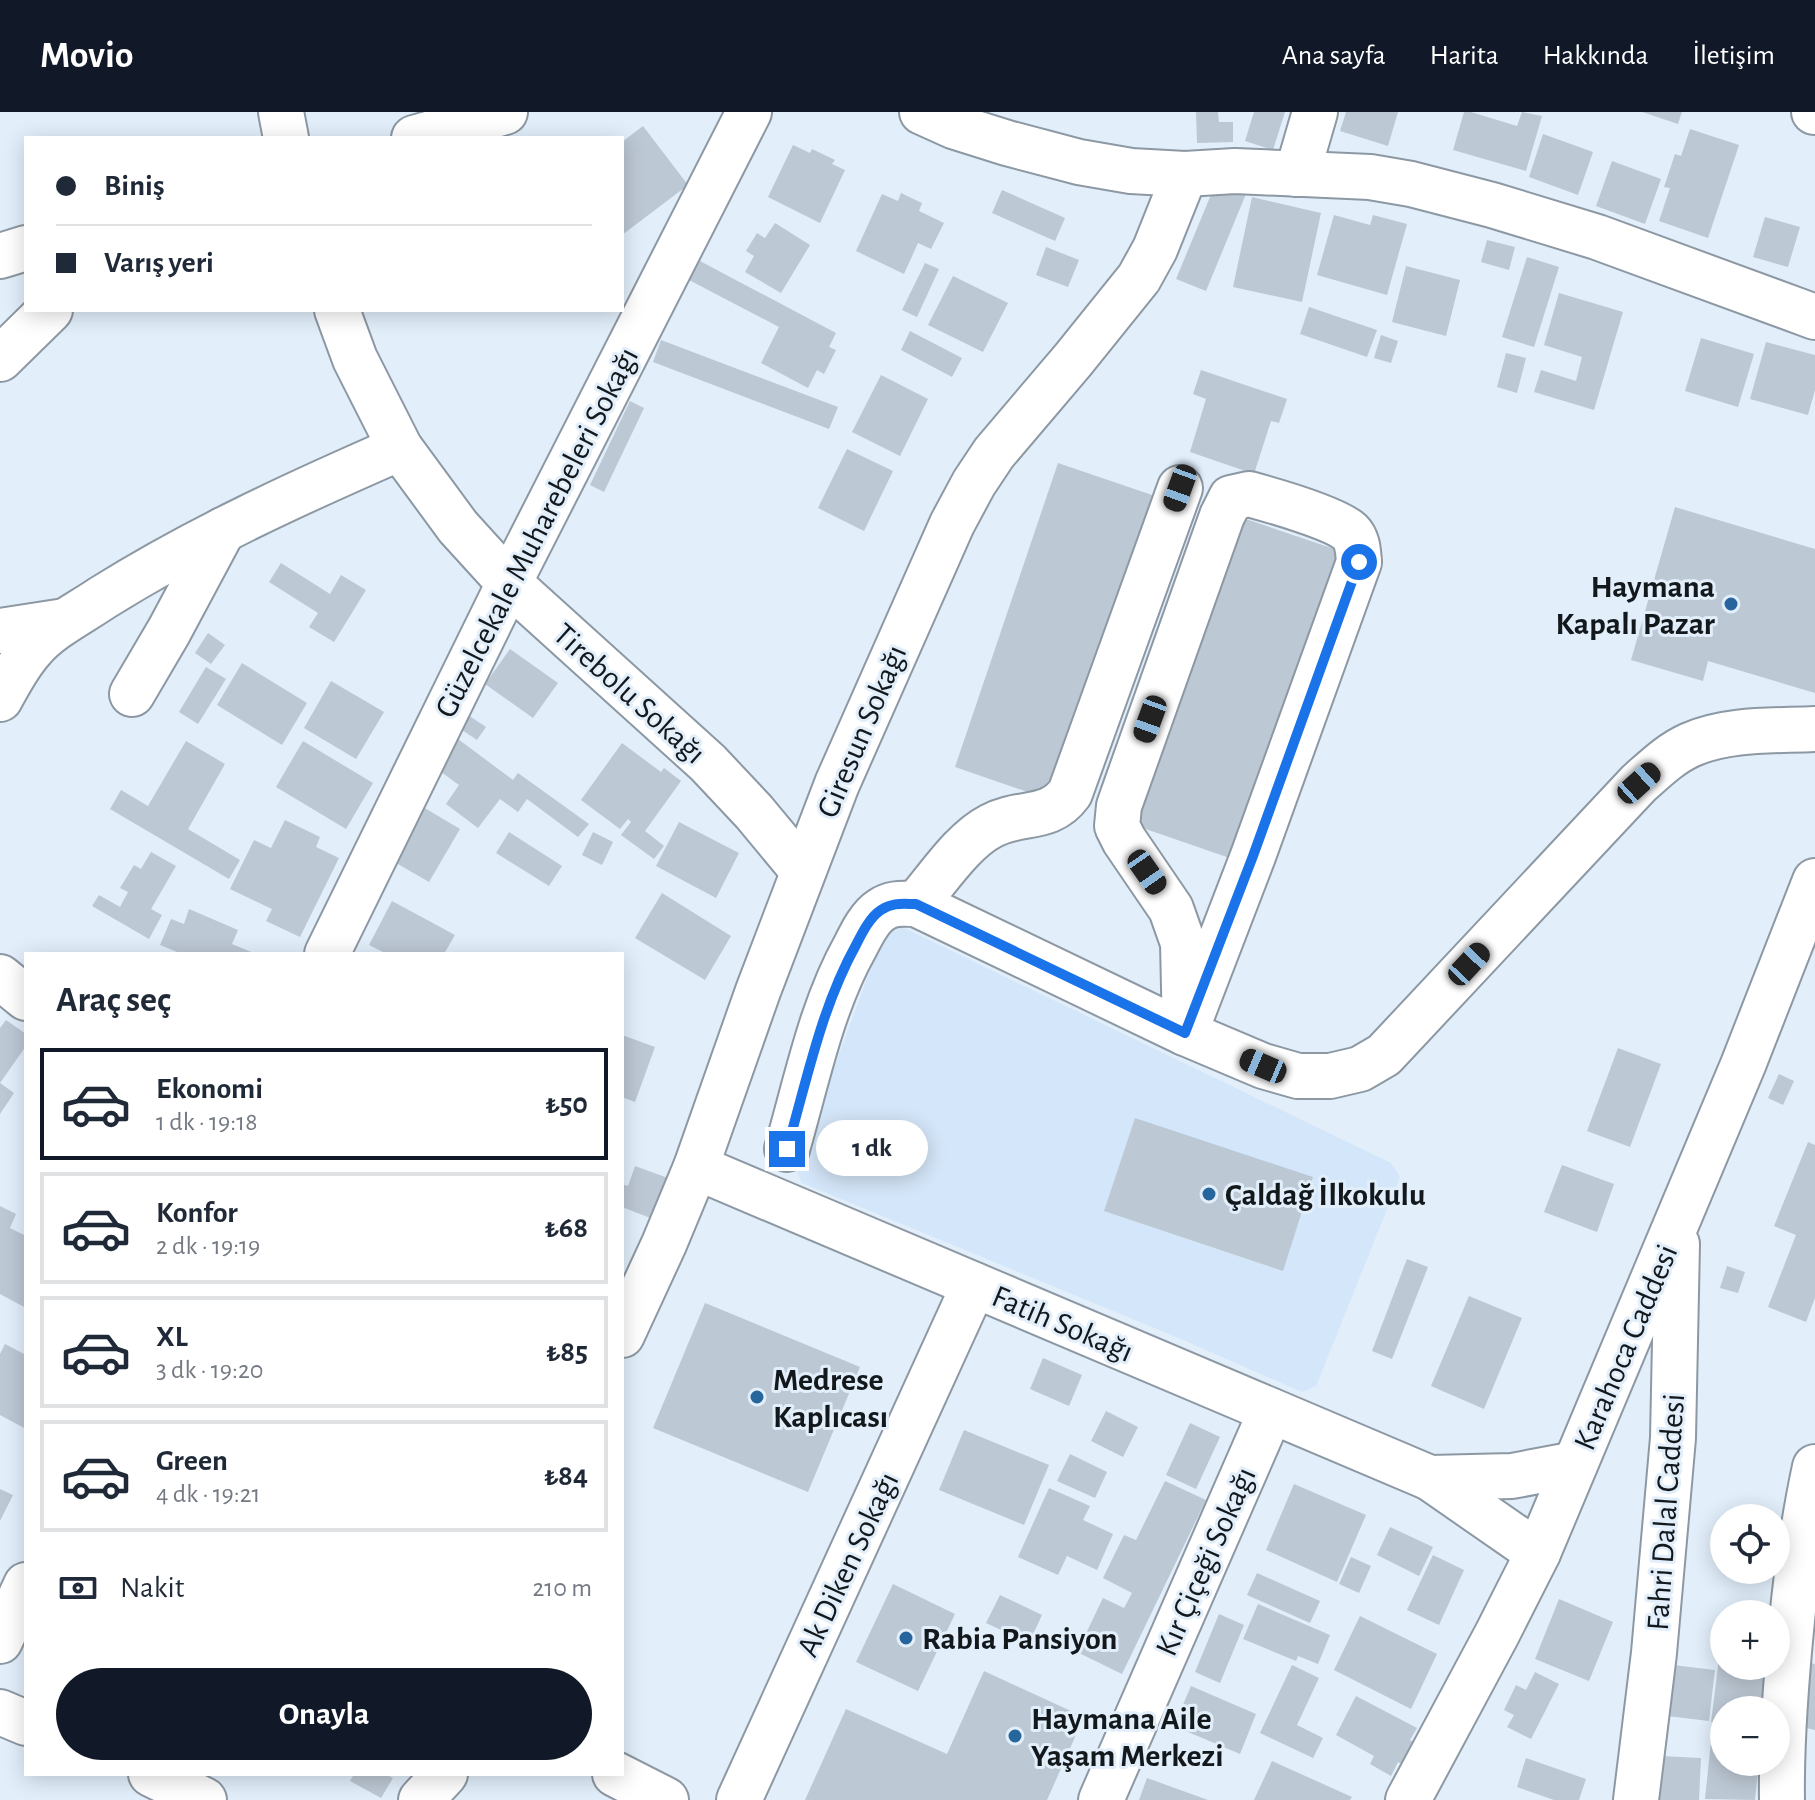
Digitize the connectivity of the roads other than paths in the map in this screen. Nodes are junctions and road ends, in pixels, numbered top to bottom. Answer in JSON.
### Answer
{"nodes":[{"id":1,"x":281,"y":112,"type":"edge"},
{"id":2,"x":505,"y":112,"type":"edge"},
{"id":3,"x":749,"y":112,"type":"edge"},
{"id":4,"x":922,"y":112,"type":"edge"},
{"id":5,"x":1315,"y":112,"type":"edge"},
{"id":6,"x":286,"y":136,"type":"edge"},
{"id":7,"x":421,"y":136,"type":"edge"},
{"id":8,"x":1185,"y":174,"type":"junction"},
{"id":9,"x":1297,"y":174,"type":"junction"},
{"id":10,"x":24,"y":249,"type":"edge"},
{"id":11,"x":0,"y":256,"type":"edge"},
{"id":12,"x":48,"y":312,"type":"edge"},
{"id":13,"x":338,"y":312,"type":"edge"},
{"id":14,"x":1815,"y":317,"type":"edge"},
{"id":15,"x":0,"y":359,"type":"edge"},
{"id":16,"x":400,"y":448,"type":"junction"},
{"id":17,"x":1180,"y":488,"type":"dead end"},
{"id":18,"x":223,"y":530,"type":"junction"},
{"id":19,"x":509,"y":583,"type":"junction"},
{"id":20,"x":68,"y":620,"type":"junction"},
{"id":21,"x":0,"y":631,"type":"edge"},
{"id":22,"x":132,"y":694,"type":"dead end"},
{"id":23,"x":0,"y":699,"type":"edge"},
{"id":24,"x":1815,"y":729,"type":"edge"},
{"id":25,"x":803,"y":871,"type":"junction"},
{"id":26,"x":1815,"y":881,"type":"edge"},
{"id":27,"x":916,"y":904,"type":"junction"},
{"id":28,"x":328,"y":952,"type":"edge"},
{"id":29,"x":0,"y":977,"type":"edge"},
{"id":30,"x":24,"y":996,"type":"edge"},
{"id":31,"x":1185,"y":1033,"type":"junction"},
{"id":32,"x":787,"y":1149,"type":"dead end"},
{"id":33,"x":696,"y":1167,"type":"junction"},
{"id":34,"x":1678,"y":1222,"type":"junction"},
{"id":35,"x":974,"y":1285,"type":"junction"},
{"id":36,"x":624,"y":1331,"type":"edge"},
{"id":37,"x":1271,"y":1411,"type":"junction"},
{"id":38,"x":1575,"y":1464,"type":"junction"},
{"id":39,"x":1815,"y":1467,"type":"edge"},
{"id":40,"x":1430,"y":1478,"type":"junction"},
{"id":41,"x":1538,"y":1553,"type":"junction"},
{"id":42,"x":24,"y":1589,"type":"edge"},
{"id":43,"x":0,"y":1641,"type":"edge"},
{"id":44,"x":0,"y":1712,"type":"edge"},
{"id":45,"x":24,"y":1722,"type":"edge"},
{"id":46,"x":155,"y":1776,"type":"edge"},
{"id":47,"x":443,"y":1776,"type":"edge"},
{"id":48,"x":619,"y":1776,"type":"edge"},
{"id":49,"x":204,"y":1800,"type":"edge"},
{"id":50,"x":421,"y":1800,"type":"edge"},
{"id":51,"x":666,"y":1800,"type":"edge"},
{"id":52,"x":739,"y":1800,"type":"edge"},
{"id":53,"x":1101,"y":1800,"type":"edge"},
{"id":54,"x":1408,"y":1800,"type":"edge"},
{"id":55,"x":1636,"y":1800,"type":"edge"},
{"id":56,"x":1782,"y":1800,"type":"edge"}],
"edges":[{"from":1,"to":6,"type":"street"},
{"from":2,"to":7,"type":"street"},
{"from":3,"to":19,"type":"street","name":"Güzelcekale Muharebeleri Sokağı"},
{"from":4,"to":8,"type":"street"},
{"from":5,"to":9,"type":"street"},
{"from":8,"to":9,"type":"street"},
{"from":8,"to":25,"type":"street","name":"Giresun Sokağı"},
{"from":9,"to":14,"type":"street"},
{"from":10,"to":11,"type":"street"},
{"from":12,"to":15,"type":"street"},
{"from":13,"to":16,"type":"street","name":"Tirebolu Sokağı"},
{"from":16,"to":18,"type":"street"},
{"from":16,"to":19,"type":"street","name":"Tirebolu Sokağı"},
{"from":17,"to":27,"type":"street"},
{"from":18,"to":20,"type":"street"},
{"from":18,"to":22,"type":"street"},
{"from":19,"to":25,"type":"street","name":"Tirebolu Sokağı"},
{"from":19,"to":28,"type":"street","name":"Güzelcekale Muharebeleri Sokağı"},
{"from":20,"to":21,"type":"street"},
{"from":20,"to":23,"type":"street"},
{"from":24,"to":31,"type":"street"},
{"from":25,"to":33,"type":"street","name":"Giresun Sokağı"},
{"from":26,"to":34,"type":"street","name":"Karahoca Caddesi"},
{"from":27,"to":31,"type":"street"},
{"from":27,"to":32,"type":"street"},
{"from":29,"to":30,"type":"street"},
{"from":31,"to":31,"type":"street"},
{"from":33,"to":35,"type":"street","name":"Fatih Sokağı"},
{"from":33,"to":36,"type":"street","name":"Giresun Sokağı"},
{"from":34,"to":38,"type":"street","name":"Karahoca Caddesi"},
{"from":34,"to":55,"type":"street","name":"Fahri Dalal Caddesi"},
{"from":35,"to":37,"type":"street","name":"Fatih Sokağı"},
{"from":35,"to":52,"type":"street","name":"Ak Diken Sokağı"},
{"from":37,"to":40,"type":"street","name":"Fatih Sokağı"},
{"from":37,"to":53,"type":"street","name":"Kır Çiçeği Sokağı"},
{"from":38,"to":40,"type":"street","name":"Fatih Sokağı"},
{"from":38,"to":41,"type":"street","name":"Karahoca Caddesi"},
{"from":39,"to":56,"type":"street"},
{"from":40,"to":41,"type":"street","name":"Fatih Sokağı"},
{"from":41,"to":54,"type":"street","name":"Karahoca Caddesi"},
{"from":42,"to":43,"type":"street"},
{"from":44,"to":45,"type":"street"},
{"from":46,"to":49,"type":"street"},
{"from":47,"to":50,"type":"street"},
{"from":48,"to":51,"type":"street"}]}
